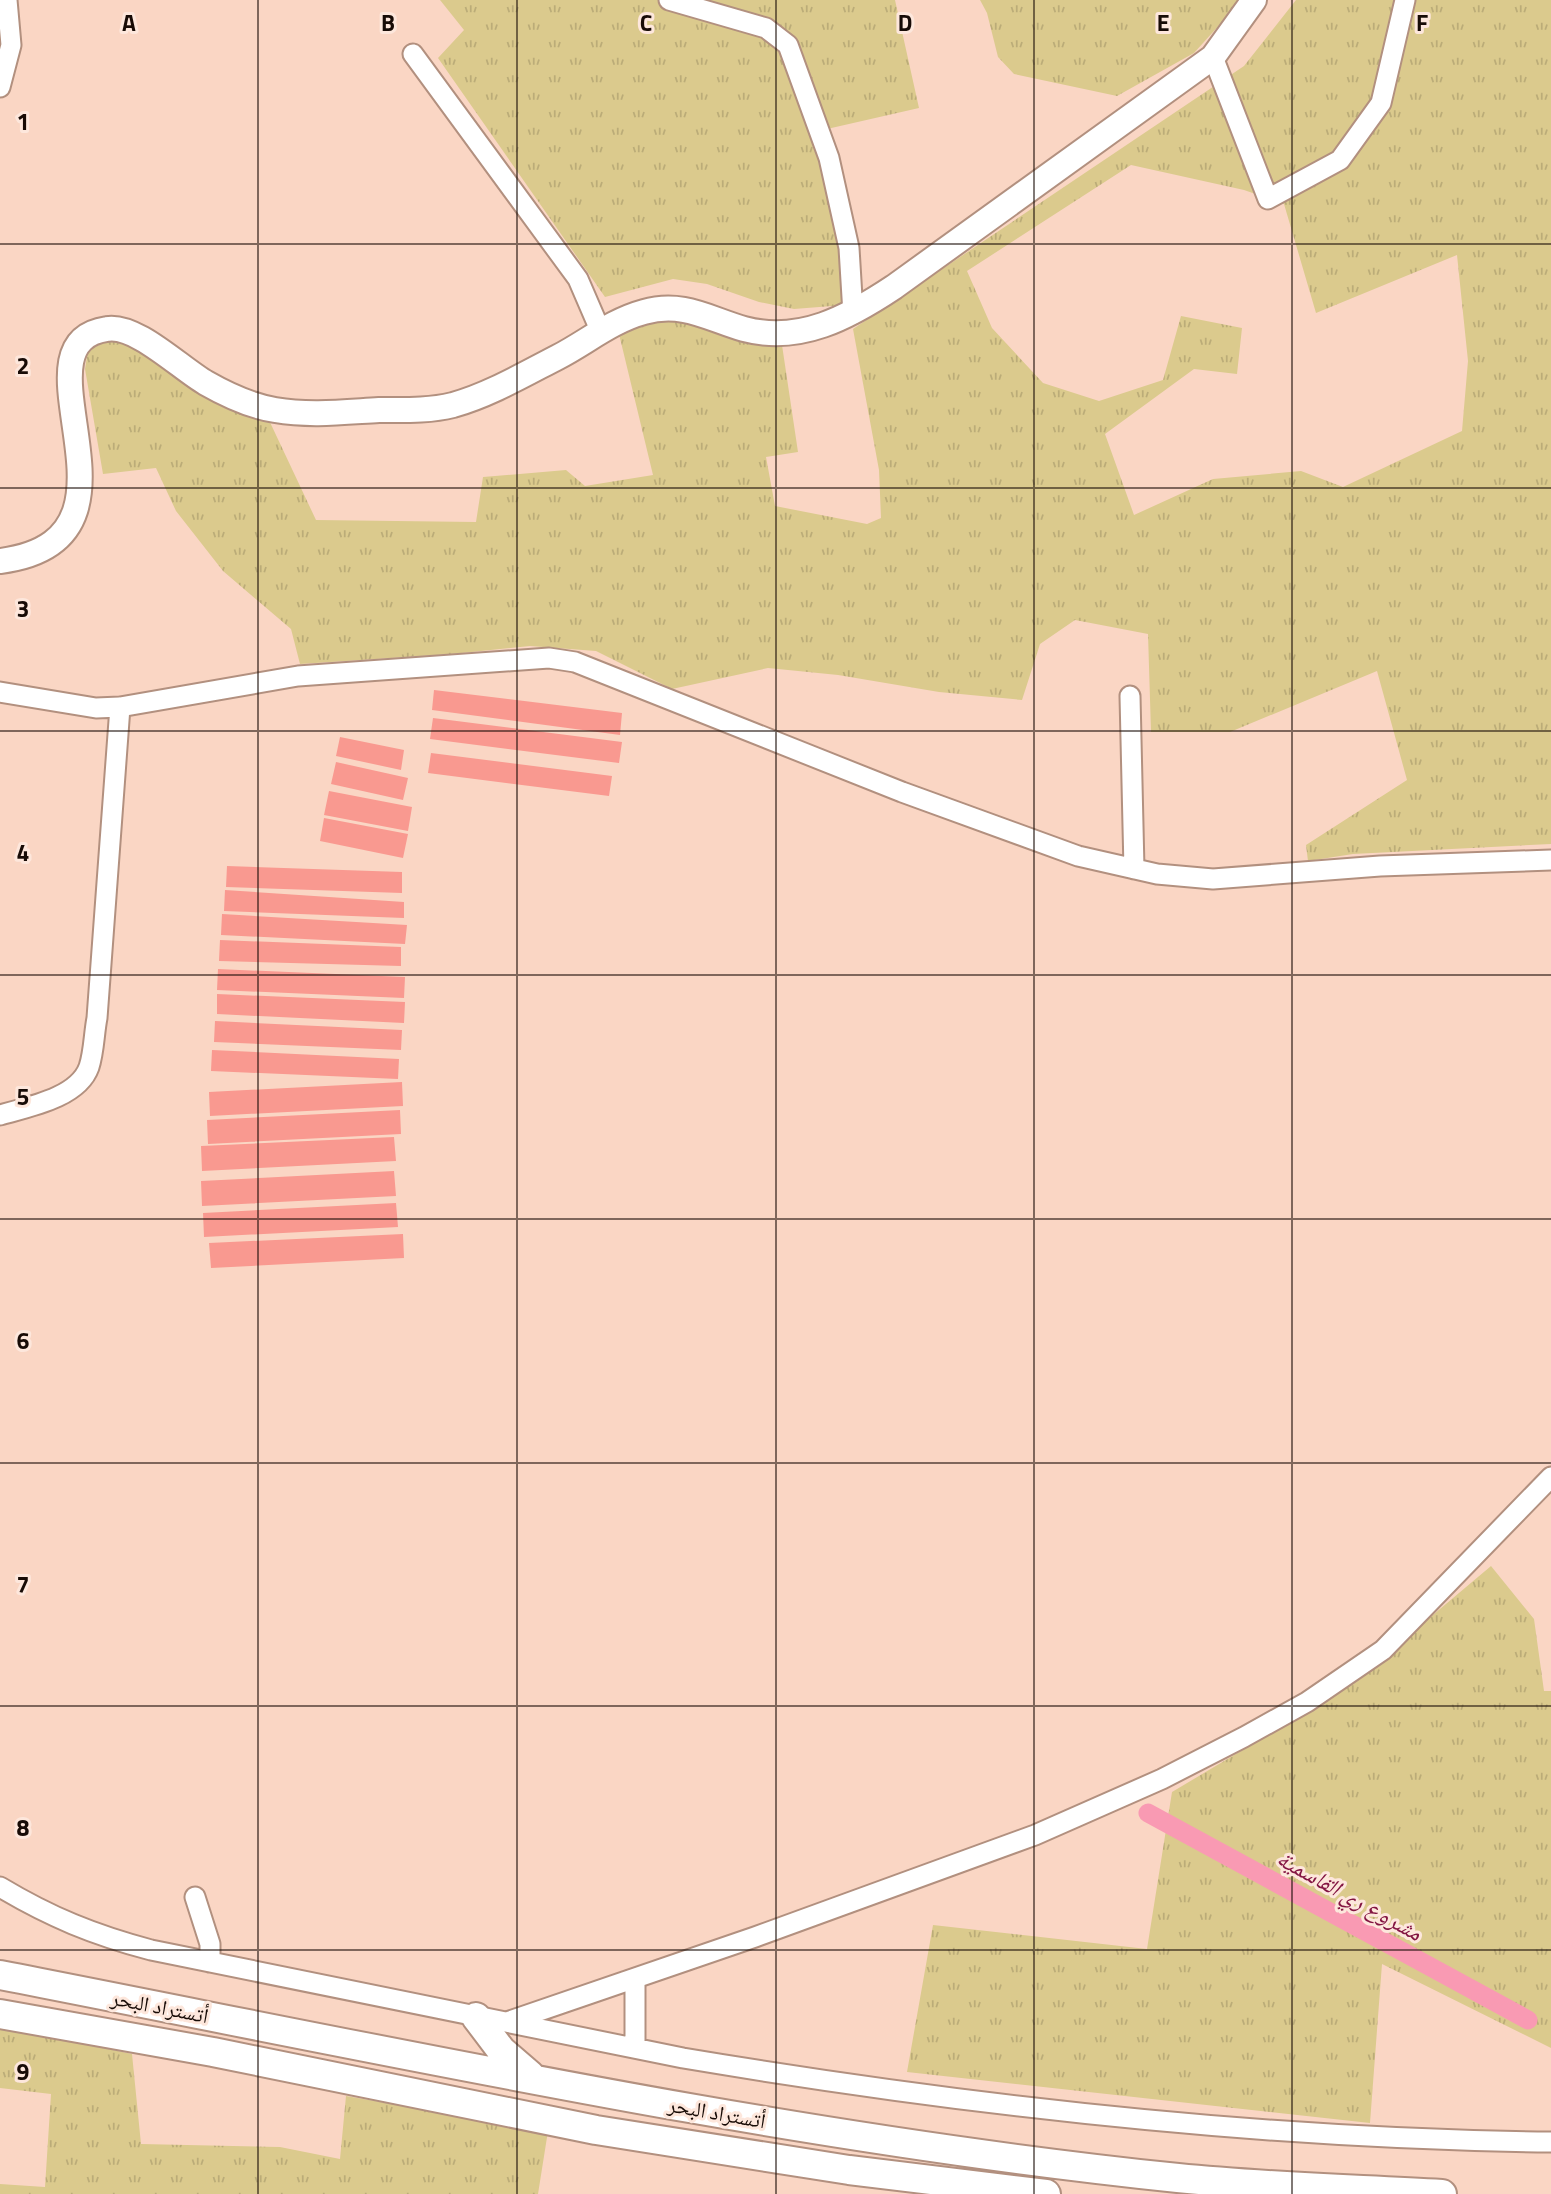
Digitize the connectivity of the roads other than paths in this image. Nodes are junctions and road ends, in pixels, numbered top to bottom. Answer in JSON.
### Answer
{"nodes":[{"id":1,"x":7,"y":0,"type":"edge"},
{"id":2,"x":669,"y":0,"type":"edge"},
{"id":3,"x":1254,"y":0,"type":"edge"},
{"id":4,"x":1405,"y":0,"type":"edge"},
{"id":5,"x":413,"y":54,"type":"dead end"},
{"id":6,"x":1213,"y":57,"type":"junction"},
{"id":7,"x":0,"y":87,"type":"edge"},
{"id":8,"x":853,"y":314,"type":"junction"},
{"id":9,"x":600,"y":330,"type":"junction"},
{"id":10,"x":0,"y":561,"type":"edge"},
{"id":11,"x":0,"y":692,"type":"edge"},
{"id":12,"x":1130,"y":696,"type":"dead end"},
{"id":13,"x":120,"y":707,"type":"junction"},
{"id":14,"x":1551,"y":860,"type":"edge"},
{"id":15,"x":1134,"y":869,"type":"junction"},
{"id":16,"x":0,"y":1115,"type":"edge"},
{"id":17,"x":1551,"y":1477,"type":"edge"},
{"id":18,"x":0,"y":1887,"type":"edge"},
{"id":19,"x":195,"y":1897,"type":"dead end"},
{"id":20,"x":210,"y":1962,"type":"junction"},
{"id":21,"x":0,"y":1975,"type":"edge"},
{"id":22,"x":635,"y":1979,"type":"junction"},
{"id":23,"x":0,"y":2014,"type":"edge"},
{"id":24,"x":475,"y":2017,"type":"junction"},
{"id":25,"x":507,"y":2022,"type":"junction"},
{"id":26,"x":635,"y":2048,"type":"junction"},
{"id":27,"x":536,"y":2078,"type":"junction"},
{"id":28,"x":1551,"y":2142,"type":"edge"},
{"id":29,"x":1046,"y":2194,"type":"edge"},
{"id":30,"x":1442,"y":2194,"type":"edge"}],
"edges":[{"from":1,"to":7,"type":"street"},
{"from":2,"to":8,"type":"street"},
{"from":3,"to":6,"type":"main road"},
{"from":4,"to":6,"type":"street"},
{"from":5,"to":9,"type":"street"},
{"from":6,"to":8,"type":"main road"},
{"from":8,"to":9,"type":"main road"},
{"from":9,"to":10,"type":"main road"},
{"from":11,"to":13,"type":"street"},
{"from":12,"to":15,"type":"street"},
{"from":13,"to":15,"type":"street"},
{"from":13,"to":16,"type":"street"},
{"from":14,"to":15,"type":"street"},
{"from":17,"to":22,"type":"street"},
{"from":18,"to":20,"type":"street"},
{"from":19,"to":20,"type":"street"},
{"from":20,"to":24,"type":"street"},
{"from":21,"to":27,"type":"highway","name":"أتستراد البحر"},
{"from":22,"to":25,"type":"street"},
{"from":22,"to":26,"type":"street"},
{"from":23,"to":29,"type":"highway","name":"أتستراد البحر"},
{"from":24,"to":25,"type":"street"},
{"from":24,"to":27,"type":"highway"},
{"from":25,"to":26,"type":"street"},
{"from":26,"to":28,"type":"street"},
{"from":27,"to":30,"type":"highway","name":"أتستراد البحر"}]}
